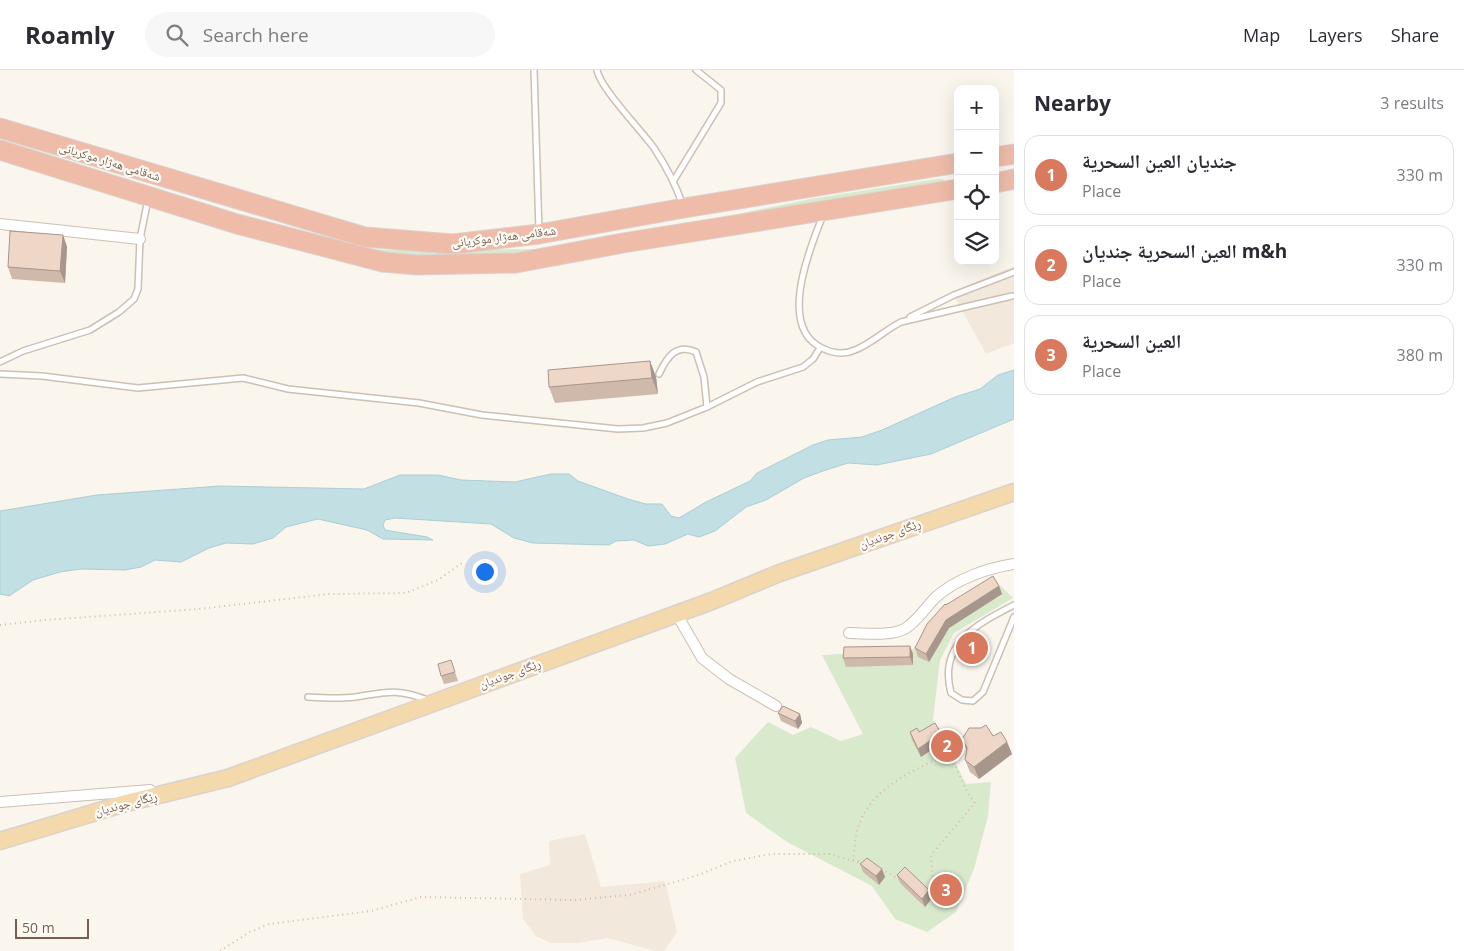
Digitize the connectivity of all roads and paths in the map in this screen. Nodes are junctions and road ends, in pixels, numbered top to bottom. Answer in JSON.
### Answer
{"nodes":[{"id":1,"x":534,"y":70,"type":"edge"},
{"id":2,"x":597,"y":70,"type":"edge"},
{"id":3,"x":696,"y":70,"type":"edge"},
{"id":4,"x":0,"y":128,"type":"edge"},
{"id":5,"x":0,"y":150,"type":"edge"},
{"id":6,"x":1014,"y":154,"type":"edge"},
{"id":7,"x":999,"y":156,"type":"edge"},
{"id":8,"x":954,"y":164,"type":"edge"},
{"id":9,"x":1014,"y":179,"type":"edge"},
{"id":10,"x":674,"y":180,"type":"junction"},
{"id":11,"x":999,"y":181,"type":"edge"},
{"id":12,"x":954,"y":190,"type":"edge"},
{"id":13,"x":148,"y":196,"type":"junction"},
{"id":14,"x":684,"y":208,"type":"junction"},
{"id":15,"x":825,"y":210,"type":"junction"},
{"id":16,"x":0,"y":224,"type":"edge"},
{"id":17,"x":540,"y":234,"type":"junction"},
{"id":18,"x":140,"y":239,"type":"junction"},
{"id":19,"x":1014,"y":272,"type":"edge"},
{"id":20,"x":1012,"y":296,"type":"dead end"},
{"id":21,"x":900,"y":322,"type":"junction"},
{"id":22,"x":820,"y":348,"type":"junction"},
{"id":23,"x":0,"y":362,"type":"edge"},
{"id":24,"x":0,"y":374,"type":"edge"},
{"id":25,"x":659,"y":374,"type":"dead end"},
{"id":26,"x":707,"y":407,"type":"junction"},
{"id":27,"x":1014,"y":492,"type":"edge"},
{"id":28,"x":462,"y":563,"type":"dead end"},
{"id":29,"x":1014,"y":564,"type":"edge"},
{"id":30,"x":1014,"y":605,"type":"edge"},
{"id":31,"x":676,"y":613,"type":"junction"},
{"id":32,"x":1014,"y":617,"type":"edge"},
{"id":33,"x":0,"y":625,"type":"edge"},
{"id":34,"x":849,"y":633,"type":"dead end"},
{"id":35,"x":308,"y":697,"type":"dead end"},
{"id":36,"x":433,"y":702,"type":"junction"},
{"id":37,"x":776,"y":706,"type":"dead end"},
{"id":38,"x":228,"y":778,"type":"junction"},
{"id":39,"x":0,"y":802,"type":"edge"},
{"id":40,"x":0,"y":841,"type":"edge"},
{"id":41,"x":852,"y":860,"type":"junction"},
{"id":42,"x":860,"y":863,"type":"edge"},
{"id":43,"x":220,"y":951,"type":"edge"}],
"edges":[{"from":1,"to":17,"type":"lane"},
{"from":2,"to":10,"type":"lane"},
{"from":3,"to":10,"type":"lane"},
{"from":4,"to":17,"type":"highway","name":"شەقامی ھەژار موکریانی"},
{"from":5,"to":13,"type":"highway","name":"شەقامی ھەژار موکریانی"},
{"from":6,"to":7,"type":"highway"},
{"from":8,"to":14,"type":"highway","name":"شەقامی ھەژار موکریانی"},
{"from":9,"to":11,"type":"highway"},
{"from":10,"to":14,"type":"lane"},
{"from":12,"to":15,"type":"highway","name":"شەقامی ھەژار موکریانی"},
{"from":13,"to":15,"type":"highway","name":"شەقامی ھەژار موکریانی"},
{"from":13,"to":18,"type":"lane"},
{"from":14,"to":17,"type":"highway","name":"شەقامی ھەژار موکریانی"},
{"from":15,"to":22,"type":"lane"},
{"from":16,"to":18,"type":"street"},
{"from":18,"to":23,"type":"lane"},
{"from":19,"to":21,"type":"lane"},
{"from":20,"to":21,"type":"lane"},
{"from":21,"to":22,"type":"lane"},
{"from":22,"to":26,"type":"lane"},
{"from":24,"to":26,"type":"lane"},
{"from":25,"to":26,"type":"lane"},
{"from":27,"to":31,"type":"main road","name":"ڕێگای جوندیان"},
{"from":28,"to":33,"type":"path"},
{"from":29,"to":34,"type":"street"},
{"from":30,"to":32,"type":"lane"},
{"from":31,"to":36,"type":"main road","name":"ڕێگای جوندیان"},
{"from":31,"to":37,"type":"street"},
{"from":35,"to":36,"type":"lane"},
{"from":36,"to":38,"type":"main road","name":"ڕێگای جوندیان"},
{"from":38,"to":39,"type":"street"},
{"from":38,"to":40,"type":"main road","name":"ڕێگای جوندیان"},
{"from":41,"to":41,"type":"path"},
{"from":41,"to":42,"type":"path"},
{"from":41,"to":43,"type":"path"}]}
